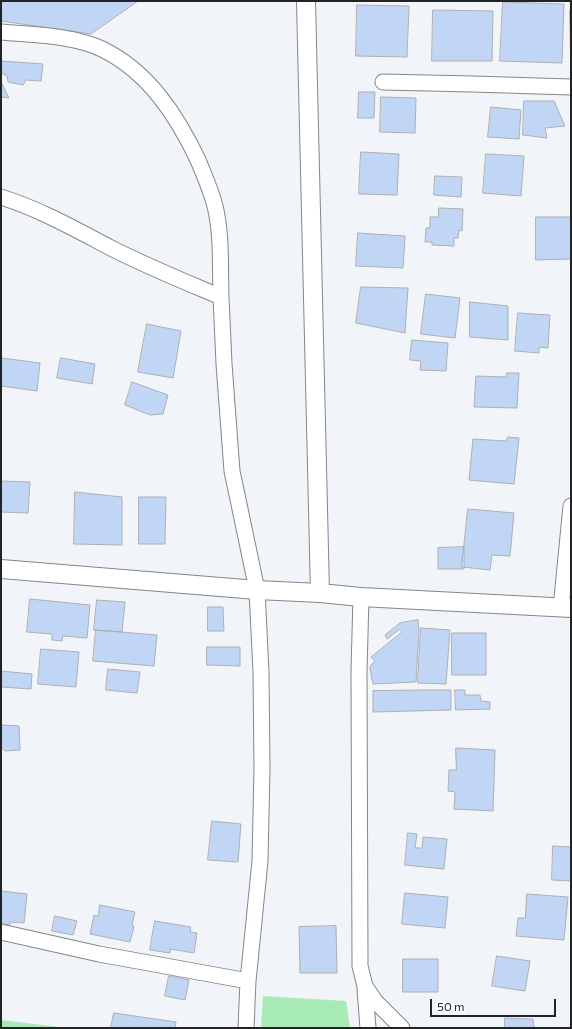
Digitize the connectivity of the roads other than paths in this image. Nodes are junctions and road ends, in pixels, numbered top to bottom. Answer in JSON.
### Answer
{"nodes":[{"id":1,"x":306,"y":1,"type":"edge"},
{"id":2,"x":1,"y":32,"type":"edge"},
{"id":3,"x":383,"y":82,"type":"dead end"},
{"id":4,"x":571,"y":87,"type":"edge"},
{"id":5,"x":1,"y":197,"type":"edge"},
{"id":6,"x":221,"y":297,"type":"junction"},
{"id":7,"x":571,"y":506,"type":"edge"},
{"id":8,"x":1,"y":569,"type":"edge"},
{"id":9,"x":257,"y":590,"type":"junction"},
{"id":10,"x":320,"y":593,"type":"junction"},
{"id":11,"x":361,"y":597,"type":"junction"},
{"id":12,"x":566,"y":608,"type":"edge"},
{"id":13,"x":1,"y":932,"type":"edge"},
{"id":14,"x":248,"y":981,"type":"junction"},
{"id":15,"x":365,"y":986,"type":"junction"},
{"id":16,"x":246,"y":1028,"type":"edge"},
{"id":17,"x":368,"y":1028,"type":"edge"},
{"id":18,"x":402,"y":1028,"type":"edge"}],
"edges":[{"from":1,"to":10,"type":"street"},
{"from":2,"to":6,"type":"street"},
{"from":3,"to":4,"type":"street"},
{"from":5,"to":6,"type":"street"},
{"from":6,"to":9,"type":"street"},
{"from":7,"to":12,"type":"street"},
{"from":8,"to":9,"type":"street"},
{"from":9,"to":10,"type":"street"},
{"from":9,"to":14,"type":"street"},
{"from":10,"to":11,"type":"street"},
{"from":11,"to":12,"type":"street"},
{"from":11,"to":15,"type":"street"},
{"from":13,"to":14,"type":"street"},
{"from":14,"to":16,"type":"street"},
{"from":15,"to":17,"type":"street"},
{"from":15,"to":18,"type":"street"}]}
